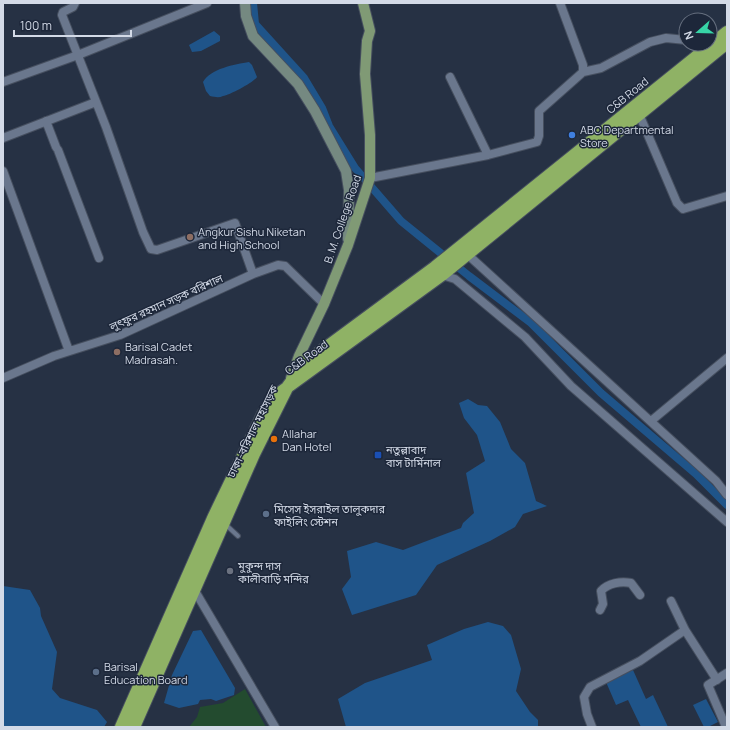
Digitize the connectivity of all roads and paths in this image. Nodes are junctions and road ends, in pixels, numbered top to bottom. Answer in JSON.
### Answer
{"nodes":[{"id":1,"x":75,"y":3,"type":"edge"},
{"id":2,"x":207,"y":3,"type":"edge"},
{"id":3,"x":245,"y":3,"type":"edge"},
{"id":4,"x":363,"y":3,"type":"edge"},
{"id":5,"x":560,"y":3,"type":"edge"},
{"id":6,"x":727,"y":32,"type":"edge"},
{"id":7,"x":718,"y":38,"type":"edge"},
{"id":8,"x":678,"y":39,"type":"edge"},
{"id":9,"x":727,"y":43,"type":"edge"},
{"id":10,"x":698,"y":52,"type":"edge"},
{"id":11,"x":78,"y":56,"type":"junction"},
{"id":12,"x":583,"y":72,"type":"junction"},
{"id":13,"x":450,"y":77,"type":"dead end"},
{"id":14,"x":3,"y":82,"type":"edge"},
{"id":15,"x":96,"y":102,"type":"junction"},
{"id":16,"x":639,"y":114,"type":"junction"},
{"id":17,"x":46,"y":121,"type":"junction"},
{"id":18,"x":3,"y":138,"type":"edge"},
{"id":19,"x":488,"y":156,"type":"junction"},
{"id":20,"x":3,"y":171,"type":"edge"},
{"id":21,"x":370,"y":178,"type":"junction"},
{"id":22,"x":727,"y":196,"type":"edge"},
{"id":23,"x":348,"y":245,"type":"junction"},
{"id":24,"x":463,"y":250,"type":"junction"},
{"id":25,"x":99,"y":258,"type":"dead end"},
{"id":26,"x":438,"y":271,"type":"junction"},
{"id":27,"x":253,"y":274,"type":"junction"},
{"id":28,"x":324,"y":304,"type":"junction"},
{"id":29,"x":69,"y":351,"type":"junction"},
{"id":30,"x":727,"y":358,"type":"edge"},
{"id":31,"x":3,"y":378,"type":"edge"},
{"id":32,"x":288,"y":386,"type":"junction"},
{"id":33,"x":651,"y":421,"type":"junction"},
{"id":34,"x":727,"y":495,"type":"edge"},
{"id":35,"x":223,"y":522,"type":"junction"},
{"id":36,"x":727,"y":522,"type":"edge"},
{"id":37,"x":238,"y":536,"type":"dead end"},
{"id":38,"x":195,"y":591,"type":"junction"},
{"id":39,"x":640,"y":595,"type":"dead end"},
{"id":40,"x":671,"y":601,"type":"dead end"},
{"id":41,"x":600,"y":610,"type":"dead end"},
{"id":42,"x":685,"y":630,"type":"junction"},
{"id":43,"x":727,"y":673,"type":"edge"},
{"id":44,"x":717,"y":680,"type":"junction"},
{"id":45,"x":121,"y":727,"type":"edge"},
{"id":46,"x":134,"y":727,"type":"edge"},
{"id":47,"x":275,"y":727,"type":"edge"},
{"id":48,"x":592,"y":727,"type":"edge"},
{"id":49,"x":726,"y":727,"type":"edge"}],
"edges":[{"from":1,"to":11,"type":"street"},
{"from":2,"to":11,"type":"street"},
{"from":3,"to":23,"type":"street"},
{"from":4,"to":21,"type":"main road","name":"B. M. College Road"},
{"from":5,"to":12,"type":"street"},
{"from":6,"to":7,"type":"highway","name":"C&B Road"},
{"from":8,"to":12,"type":"street"},
{"from":9,"to":16,"type":"highway","name":"C&B Road"},
{"from":10,"to":24,"type":"highway","name":"C&B Road"},
{"from":11,"to":14,"type":"street"},
{"from":11,"to":15,"type":"street"},
{"from":12,"to":19,"type":"street"},
{"from":13,"to":19,"type":"street"},
{"from":15,"to":17,"type":"street"},
{"from":15,"to":27,"type":"street"},
{"from":16,"to":22,"type":"street"},
{"from":16,"to":24,"type":"highway","name":"C&B Road"},
{"from":17,"to":18,"type":"street"},
{"from":17,"to":25,"type":"street"},
{"from":19,"to":21,"type":"street"},
{"from":20,"to":29,"type":"street"},
{"from":21,"to":23,"type":"main road","name":"B. M. College Road"},
{"from":23,"to":28,"type":"main road","name":"B. M. College Road"},
{"from":24,"to":26,"type":"highway","name":"C&B Road"},
{"from":24,"to":33,"type":"street"},
{"from":26,"to":32,"type":"highway","name":"C&B Road"},
{"from":26,"to":36,"type":"street"},
{"from":27,"to":28,"type":"street","name":"লুৎফুর রহমান সড়ক বরিশাল"},
{"from":27,"to":29,"type":"street","name":"লুৎফুর রহমান সড়ক বরিশাল"},
{"from":28,"to":32,"type":"main road","name":"B. M. College Road"},
{"from":29,"to":31,"type":"street","name":"লুৎফুর রহমান সড়ক বরিশাল"},
{"from":30,"to":33,"type":"street"},
{"from":32,"to":35,"type":"highway","name":"ঢাকা-বরিশাল মহাসড়ক"},
{"from":32,"to":45,"type":"highway","name":"ঢাকা-বরিশাল মহাসড়ক"},
{"from":33,"to":34,"type":"street"},
{"from":35,"to":37,"type":"lane"},
{"from":35,"to":38,"type":"highway","name":"ঢাকা-বরিশাল মহাসড়ক"},
{"from":38,"to":46,"type":"highway","name":"ঢাকা-বরিশাল মহাসড়ক"},
{"from":38,"to":47,"type":"street"},
{"from":39,"to":41,"type":"street"},
{"from":40,"to":42,"type":"street"},
{"from":42,"to":44,"type":"street"},
{"from":42,"to":48,"type":"street"},
{"from":43,"to":44,"type":"street"},
{"from":44,"to":49,"type":"street"}]}
